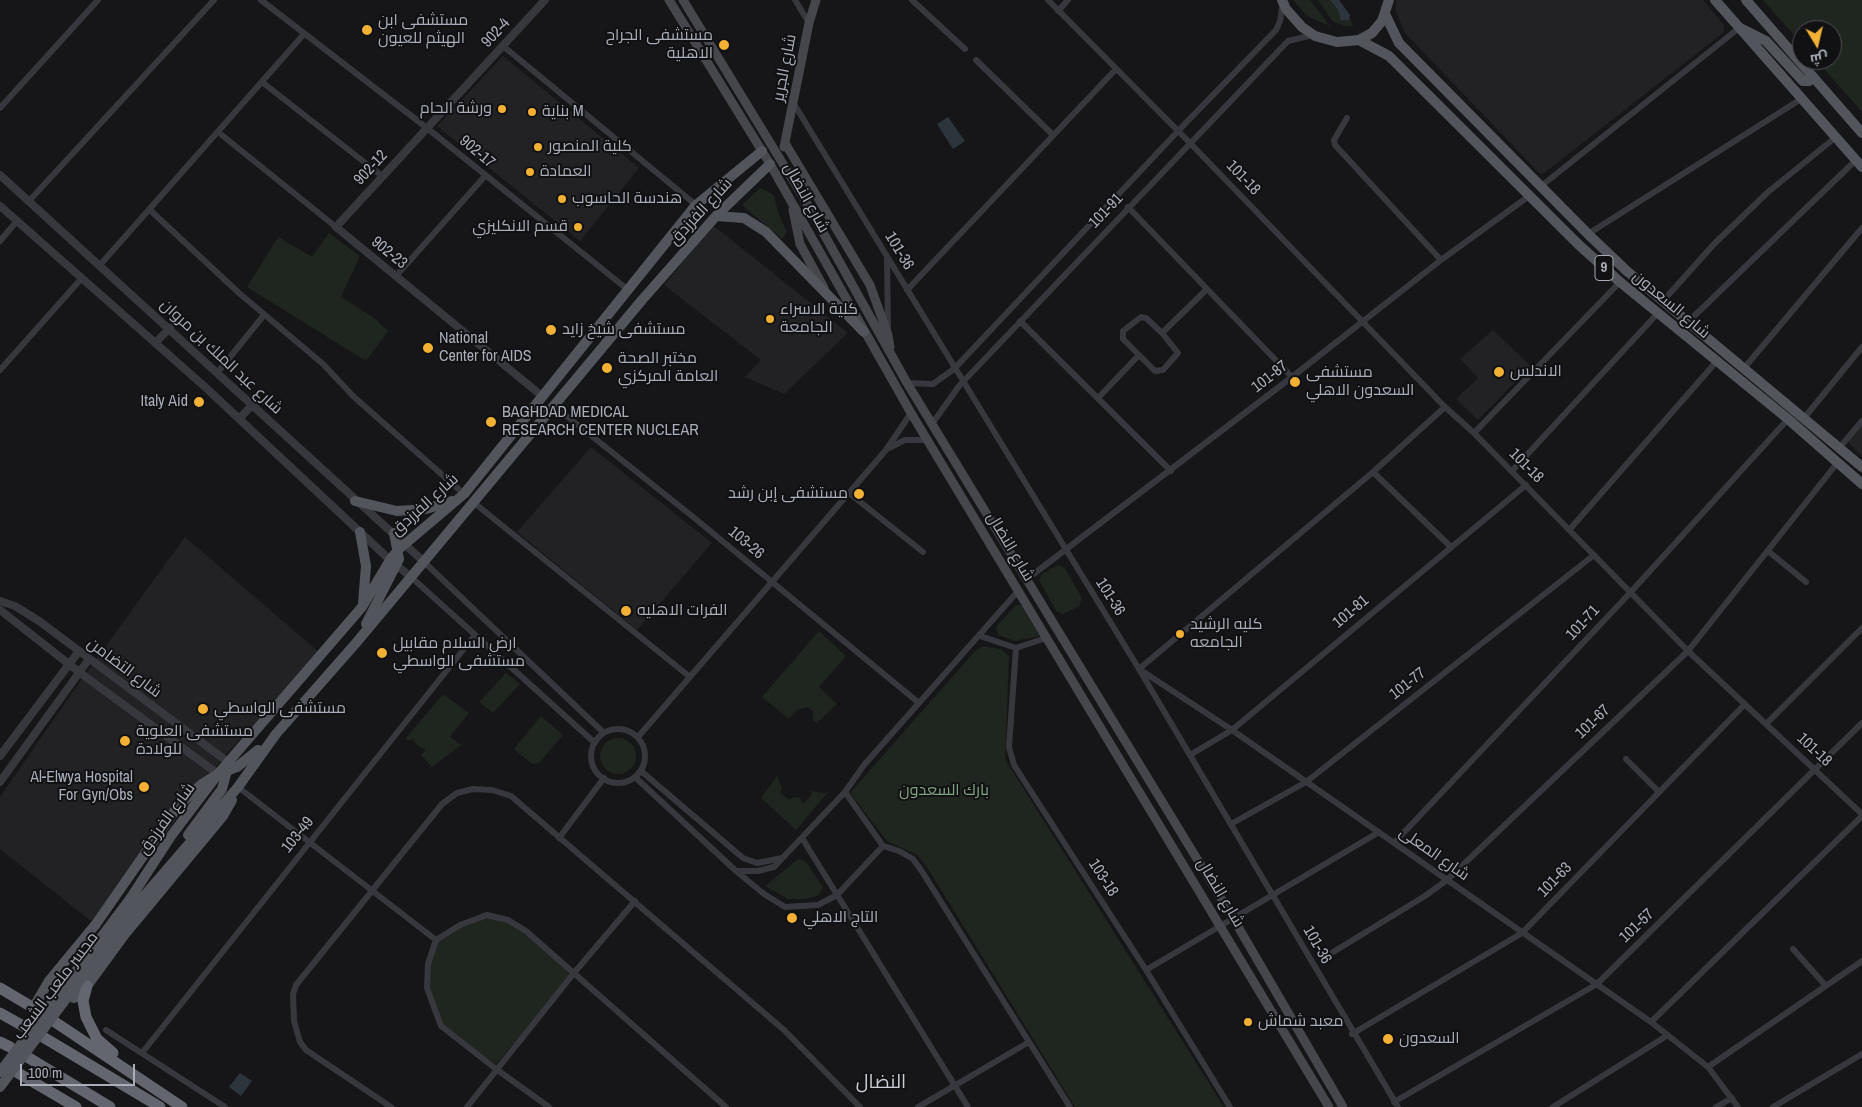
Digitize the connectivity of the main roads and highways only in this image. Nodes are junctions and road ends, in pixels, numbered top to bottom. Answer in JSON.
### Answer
{"nodes":[{"id":1,"x":669,"y":0,"type":"edge"},
{"id":2,"x":683,"y":0,"type":"edge"},
{"id":3,"x":816,"y":0,"type":"edge"},
{"id":4,"x":1389,"y":0,"type":"edge"},
{"id":5,"x":1715,"y":0,"type":"edge"},
{"id":6,"x":1746,"y":0,"type":"edge"},
{"id":7,"x":1282,"y":1,"type":"edge"},
{"id":8,"x":1386,"y":14,"type":"junction"},
{"id":9,"x":1739,"y":28,"type":"junction"},
{"id":10,"x":1359,"y":40,"type":"junction"},
{"id":11,"x":1811,"y":75,"type":"junction"},
{"id":12,"x":1862,"y":133,"type":"edge"},
{"id":13,"x":785,"y":143,"type":"junction"},
{"id":14,"x":772,"y":147,"type":"junction"},
{"id":15,"x":762,"y":151,"type":"junction"},
{"id":16,"x":778,"y":156,"type":"junction"},
{"id":17,"x":770,"y":164,"type":"junction"},
{"id":18,"x":1859,"y":164,"type":"edge"},
{"id":19,"x":792,"y":205,"type":"junction"},
{"id":20,"x":716,"y":216,"type":"junction"},
{"id":21,"x":835,"y":226,"type":"junction"},
{"id":22,"x":823,"y":233,"type":"junction"},
{"id":23,"x":826,"y":293,"type":"junction"},
{"id":24,"x":864,"y":332,"type":"junction"},
{"id":25,"x":890,"y":352,"type":"junction"},
{"id":26,"x":1862,"y":467,"type":"edge"},
{"id":27,"x":1862,"y":484,"type":"edge"},
{"id":28,"x":462,"y":496,"type":"junction"},
{"id":29,"x":355,"y":501,"type":"road end"},
{"id":30,"x":360,"y":532,"type":"road end"},
{"id":31,"x":394,"y":533,"type":"road end"},
{"id":32,"x":402,"y":545,"type":"junction"},
{"id":33,"x":393,"y":563,"type":"junction"},
{"id":34,"x":362,"y":608,"type":"junction"},
{"id":35,"x":356,"y":643,"type":"junction"},
{"id":36,"x":276,"y":734,"type":"junction"},
{"id":37,"x":224,"y":769,"type":"junction"},
{"id":38,"x":236,"y":788,"type":"junction"},
{"id":39,"x":133,"y":902,"type":"junction"},
{"id":40,"x":49,"y":981,"type":"junction"},
{"id":41,"x":86,"y":986,"type":"junction"},
{"id":42,"x":0,"y":988,"type":"edge"},
{"id":43,"x":47,"y":996,"type":"dead end"},
{"id":44,"x":74,"y":998,"type":"dead end"},
{"id":45,"x":35,"y":1009,"type":"joint"},
{"id":46,"x":0,"y":1013,"type":"edge"},
{"id":47,"x":55,"y":1022,"type":"dead end"},
{"id":48,"x":24,"y":1027,"type":"dead end"},
{"id":49,"x":43,"y":1037,"type":"dead end"},
{"id":50,"x":29,"y":1058,"type":"dead end"},
{"id":51,"x":0,"y":1072,"type":"edge"},
{"id":52,"x":18,"y":1073,"type":"dead end"},
{"id":53,"x":139,"y":1076,"type":"junction"},
{"id":54,"x":0,"y":1087,"type":"edge"},
{"id":55,"x":76,"y":1107,"type":"edge"},
{"id":56,"x":110,"y":1107,"type":"edge"},
{"id":57,"x":160,"y":1107,"type":"edge"},
{"id":58,"x":182,"y":1107,"type":"edge"},
{"id":59,"x":1330,"y":1107,"type":"edge"},
{"id":60,"x":1343,"y":1107,"type":"edge"}],
"edges":[{"from":1,"to":15,"type":"main road","name":"شارع النضال"},
{"from":2,"to":14,"type":"main road","name":"شارع النضال"},
{"from":3,"to":13,"type":"main road","name":"شارع الجرير"},
{"from":4,"to":8,"type":"main road"},
{"from":5,"to":9,"type":"main road"},
{"from":6,"to":11,"type":"main road"},
{"from":7,"to":10,"type":"main road"},
{"from":8,"to":10,"type":"main road"},
{"from":8,"to":26,"type":"main road","name":"شارع السعدون","number":"9"},
{"from":9,"to":11,"type":"main road"},
{"from":9,"to":18,"type":"main road"},
{"from":10,"to":27,"type":"main road","name":"شارع السعدون","number":"9"},
{"from":11,"to":12,"type":"main road"},
{"from":13,"to":14,"type":"main road"},
{"from":13,"to":16,"type":"main road","name":"شارع الجرير"},
{"from":13,"to":21,"type":"main road"},
{"from":14,"to":15,"type":"main road"},
{"from":14,"to":16,"type":"main road","name":"شارع النضال"},
{"from":15,"to":17,"type":"main road","name":"شارع النضال"},
{"from":15,"to":28,"type":"main road","name":"شارع الفرزدق"},
{"from":16,"to":17,"type":"main road","name":"شارع الجرير"},
{"from":16,"to":22,"type":"main road","name":"شارع النضال"},
{"from":17,"to":19,"type":"main road","name":"شارع النضال"},
{"from":17,"to":20,"type":"main road","name":"شارع الفرزدق"},
{"from":19,"to":23,"type":"main road"},
{"from":19,"to":24,"type":"main road","name":"شارع النضال"},
{"from":20,"to":23,"type":"main road"},
{"from":20,"to":35,"type":"main road","name":"شارع الفرزدق"},
{"from":21,"to":22,"type":"main road"},
{"from":21,"to":25,"type":"main road"},
{"from":22,"to":25,"type":"main road","name":"شارع النضال"},
{"from":23,"to":24,"type":"main road"},
{"from":24,"to":59,"type":"main road","name":"شارع النضال"},
{"from":25,"to":60,"type":"main road","name":"شارع النضال"},
{"from":28,"to":29,"type":"main road"},
{"from":28,"to":32,"type":"main road","name":"شارع الفرزدق"},
{"from":30,"to":34,"type":"main road"},
{"from":31,"to":32,"type":"main road"},
{"from":32,"to":33,"type":"main road","name":"شارع الفرزدق"},
{"from":33,"to":34,"type":"main road","name":"شارع الفرزدق"},
{"from":33,"to":35,"type":"main road"},
{"from":34,"to":37,"type":"main road","name":"شارع الفرزدق"},
{"from":35,"to":36,"type":"main road","name":"شارع الفرزدق"},
{"from":36,"to":37,"type":"main road"},
{"from":36,"to":38,"type":"main road","name":"شارع الفرزدق"},
{"from":37,"to":39,"type":"main road","name":"شارع الفرزدق"},
{"from":37,"to":40,"type":"main road"},
{"from":38,"to":39,"type":"main road","name":"شارع الفرزدق"},
{"from":38,"to":41,"type":"main road"},
{"from":39,"to":51,"type":"main road","name":"مجسر ملعب الشعب","bridge":true},
{"from":39,"to":54,"type":"main road","name":"مجسر ملعب الشعب","bridge":true},
{"from":40,"to":43,"type":"main road"},
{"from":40,"to":45,"type":"main road"},
{"from":41,"to":44,"type":"main road"},
{"from":41,"to":53,"type":"highway"},
{"from":42,"to":45,"type":"highway"},
{"from":46,"to":48,"type":"highway"},
{"from":47,"to":53,"type":"highway"},
{"from":49,"to":57,"type":"highway"},
{"from":50,"to":56,"type":"highway"},
{"from":52,"to":55,"type":"highway"},
{"from":53,"to":58,"type":"highway"}]}
